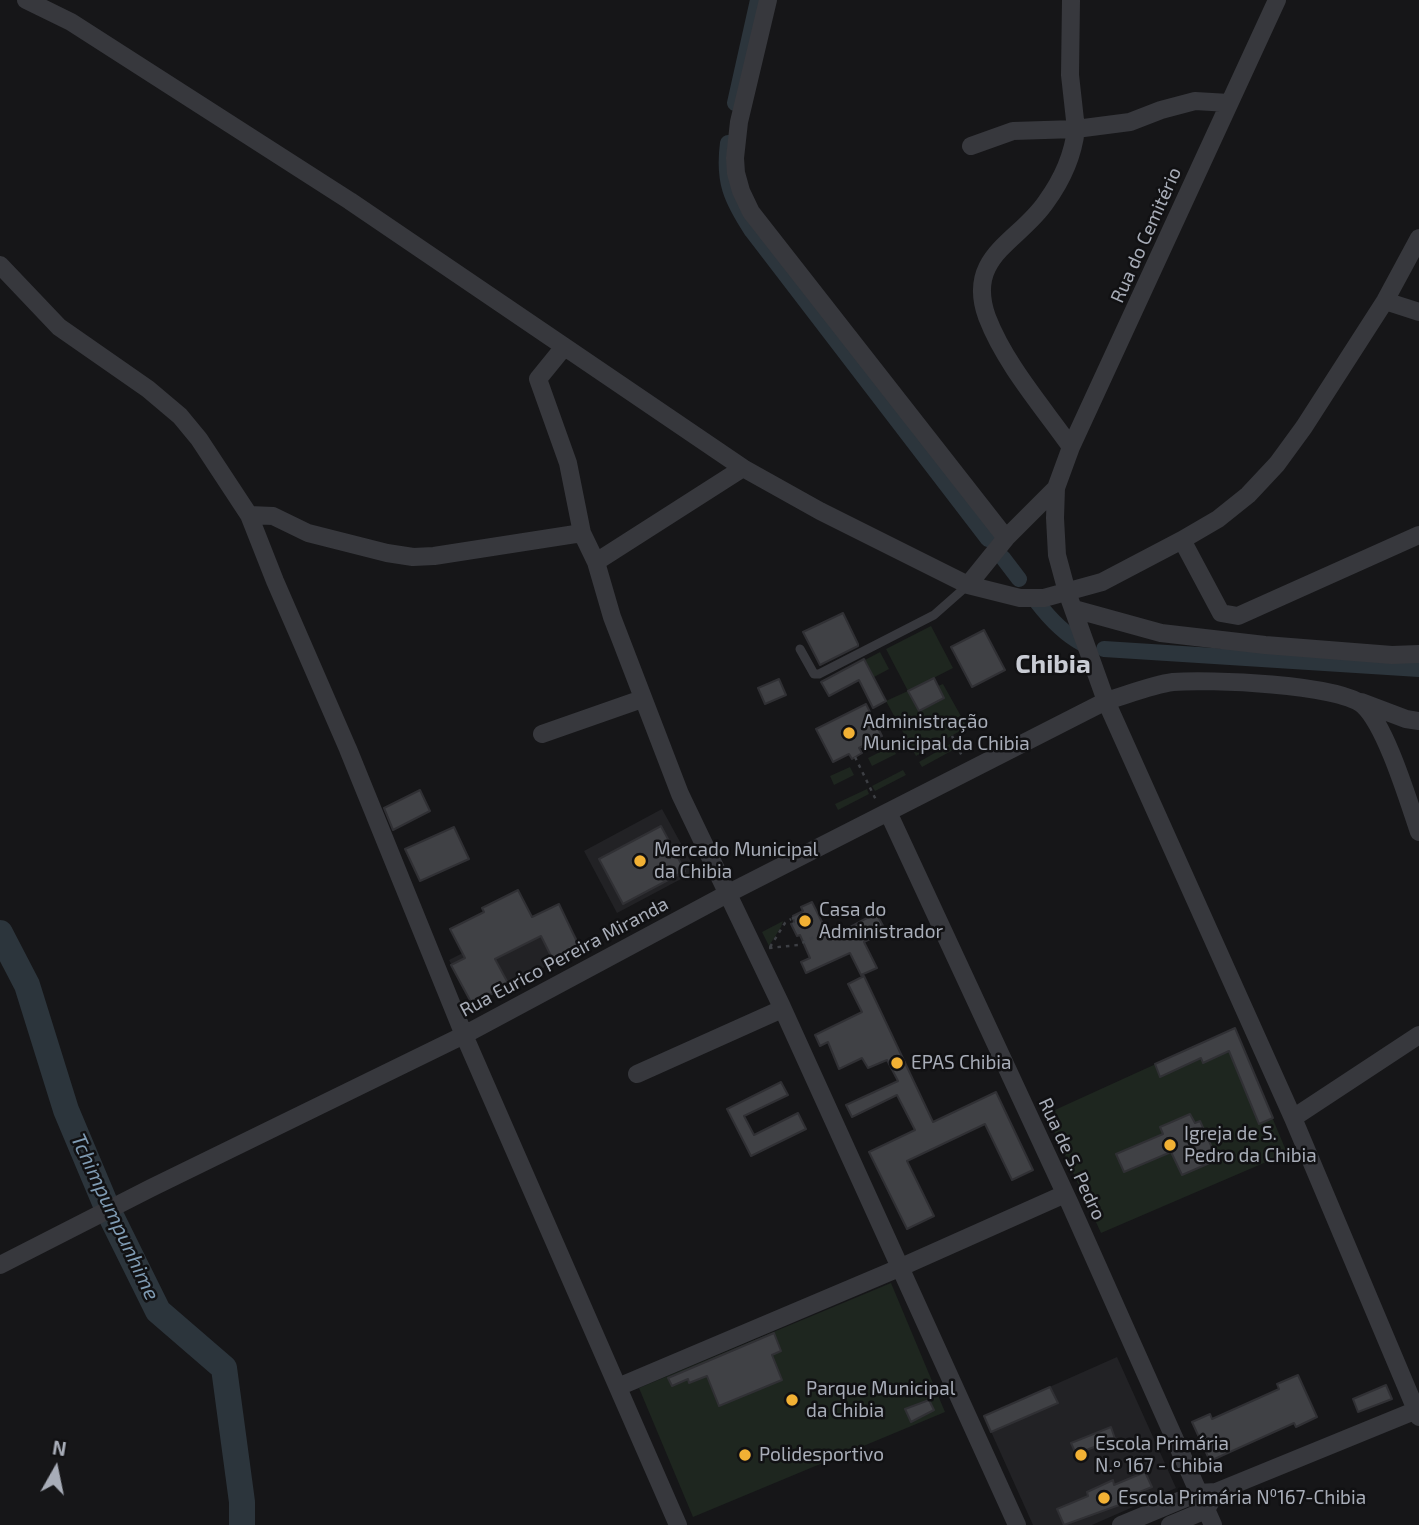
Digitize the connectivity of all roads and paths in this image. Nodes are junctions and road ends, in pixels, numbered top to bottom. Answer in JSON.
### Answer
{"nodes":[{"id":1,"x":26,"y":0,"type":"edge"},
{"id":2,"x":768,"y":0,"type":"edge"},
{"id":3,"x":1071,"y":0,"type":"edge"},
{"id":4,"x":1277,"y":0,"type":"edge"},
{"id":5,"x":1229,"y":103,"type":"junction"},
{"id":6,"x":1076,"y":129,"type":"junction"},
{"id":7,"x":971,"y":146,"type":"dead end"},
{"id":8,"x":1419,"y":238,"type":"edge"},
{"id":9,"x":0,"y":265,"type":"edge"},
{"id":10,"x":1385,"y":301,"type":"junction"},
{"id":11,"x":1419,"y":312,"type":"edge"},
{"id":12,"x":564,"y":347,"type":"junction"},
{"id":13,"x":1071,"y":447,"type":"junction"},
{"id":14,"x":743,"y":468,"type":"junction"},
{"id":15,"x":1056,"y":488,"type":"junction"},
{"id":16,"x":249,"y":515,"type":"junction"},
{"id":17,"x":582,"y":533,"type":"junction"},
{"id":18,"x":1419,"y":535,"type":"edge"},
{"id":19,"x":1006,"y":538,"type":"junction"},
{"id":20,"x":1182,"y":540,"type":"junction"},
{"id":21,"x":596,"y":562,"type":"junction"},
{"id":22,"x":968,"y":585,"type":"junction"},
{"id":23,"x":1071,"y":600,"type":"junction"},
{"id":24,"x":800,"y":649,"type":"dead end"},
{"id":25,"x":1419,"y":654,"type":"edge"},
{"id":26,"x":642,"y":698,"type":"junction"},
{"id":27,"x":1354,"y":699,"type":"junction"},
{"id":28,"x":1106,"y":701,"type":"junction"},
{"id":29,"x":1419,"y":721,"type":"edge"},
{"id":30,"x":542,"y":734,"type":"dead end"},
{"id":31,"x":952,"y":736,"type":"dead end"},
{"id":32,"x":855,"y":757,"type":"dead end"},
{"id":33,"x":970,"y":770,"type":"junction"},
{"id":34,"x":885,"y":813,"type":"junction"},
{"id":35,"x":1419,"y":832,"type":"edge"},
{"id":36,"x":727,"y":894,"type":"junction"},
{"id":37,"x":799,"y":916,"type":"dead end"},
{"id":38,"x":791,"y":919,"type":"junction"},
{"id":39,"x":799,"y":933,"type":"dead end"},
{"id":40,"x":816,"y":936,"type":"dead end"},
{"id":41,"x":763,"y":951,"type":"junction"},
{"id":42,"x":782,"y":1009,"type":"junction"},
{"id":43,"x":464,"y":1035,"type":"junction"},
{"id":44,"x":1419,"y":1035,"type":"edge"},
{"id":45,"x":637,"y":1074,"type":"dead end"},
{"id":46,"x":1293,"y":1118,"type":"junction"},
{"id":47,"x":1065,"y":1194,"type":"junction"},
{"id":48,"x":0,"y":1265,"type":"edge"},
{"id":49,"x":899,"y":1268,"type":"junction"},
{"id":50,"x":618,"y":1387,"type":"junction"},
{"id":51,"x":1418,"y":1412,"type":"edge"},
{"id":52,"x":1205,"y":1509,"type":"edge"},
{"id":53,"x":678,"y":1525,"type":"edge"},
{"id":54,"x":1017,"y":1525,"type":"edge"},
{"id":55,"x":1121,"y":1525,"type":"edge"},
{"id":56,"x":1171,"y":1525,"type":"edge"}],
"edges":[{"from":1,"to":12,"type":"street"},
{"from":2,"to":19,"type":"street"},
{"from":3,"to":6,"type":"street"},
{"from":4,"to":5,"type":"street","name":"Rua do Cemitério"},
{"from":5,"to":6,"type":"street"},
{"from":5,"to":13,"type":"street","name":"Rua do Cemitério"},
{"from":6,"to":7,"type":"street"},
{"from":6,"to":13,"type":"street"},
{"from":8,"to":10,"type":"street"},
{"from":9,"to":16,"type":"street"},
{"from":10,"to":11,"type":"street"},
{"from":10,"to":20,"type":"street"},
{"from":12,"to":14,"type":"street"},
{"from":12,"to":17,"type":"street"},
{"from":13,"to":15,"type":"street","name":"Rua do Cemitério"},
{"from":14,"to":21,"type":"street"},
{"from":14,"to":22,"type":"street"},
{"from":15,"to":19,"type":"street"},
{"from":15,"to":23,"type":"street"},
{"from":16,"to":17,"type":"street"},
{"from":16,"to":43,"type":"street"},
{"from":17,"to":21,"type":"street"},
{"from":18,"to":20,"type":"street"},
{"from":19,"to":22,"type":"street"},
{"from":20,"to":23,"type":"street"},
{"from":21,"to":26,"type":"street"},
{"from":22,"to":23,"type":"street"},
{"from":22,"to":24,"type":"lane"},
{"from":23,"to":25,"type":"street"},
{"from":23,"to":28,"type":"street"},
{"from":26,"to":30,"type":"street"},
{"from":26,"to":36,"type":"street"},
{"from":27,"to":28,"type":"street","name":"Rua Eurico Pereira Miranda"},
{"from":27,"to":29,"type":"street","name":"Rua Eurico Pereira Miranda"},
{"from":27,"to":35,"type":"street"},
{"from":28,"to":33,"type":"street","name":"Rua Eurico Pereira Miranda"},
{"from":28,"to":46,"type":"street"},
{"from":31,"to":33,"type":"path"},
{"from":32,"to":34,"type":"path"},
{"from":33,"to":34,"type":"street","name":"Rua Eurico Pereira Miranda"},
{"from":34,"to":36,"type":"street","name":"Rua Eurico Pereira Miranda"},
{"from":34,"to":47,"type":"street","name":"Rua de S. Pedro"},
{"from":36,"to":41,"type":"street"},
{"from":36,"to":43,"type":"street","name":"Rua Eurico Pereira Miranda"},
{"from":37,"to":38,"type":"path"},
{"from":38,"to":39,"type":"path"},
{"from":38,"to":41,"type":"path"},
{"from":40,"to":41,"type":"path"},
{"from":41,"to":42,"type":"street"},
{"from":42,"to":45,"type":"street"},
{"from":42,"to":49,"type":"street"},
{"from":43,"to":48,"type":"street","name":"Rua Eurico Pereira Miranda"},
{"from":43,"to":50,"type":"street"},
{"from":44,"to":46,"type":"street"},
{"from":46,"to":51,"type":"street"},
{"from":47,"to":49,"type":"street"},
{"from":47,"to":52,"type":"street","name":"Rua de S. Pedro"},
{"from":49,"to":50,"type":"street"},
{"from":49,"to":54,"type":"street"},
{"from":50,"to":53,"type":"street"},
{"from":51,"to":52,"type":"street"},
{"from":52,"to":55,"type":"street"},
{"from":52,"to":56,"type":"street"}]}
